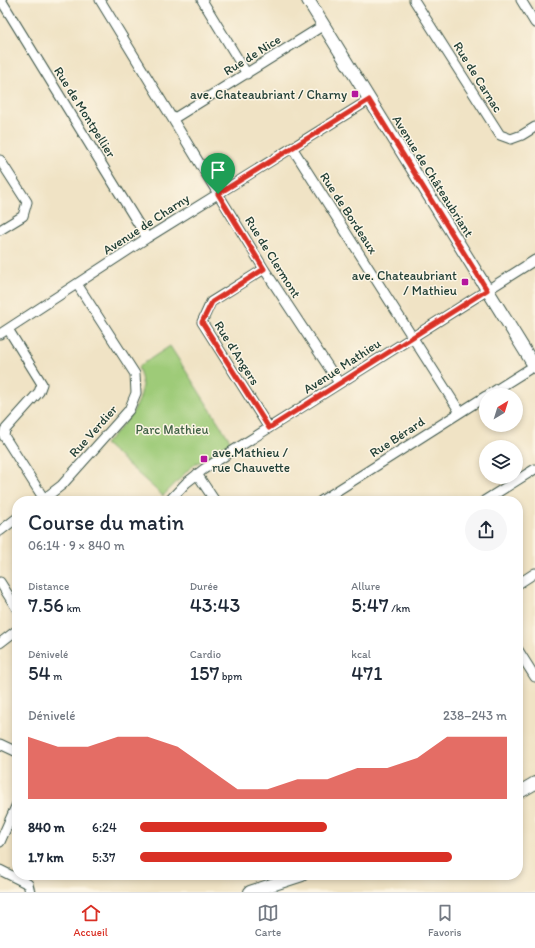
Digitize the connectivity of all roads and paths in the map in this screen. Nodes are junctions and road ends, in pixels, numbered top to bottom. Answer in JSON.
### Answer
{"nodes":[{"id":1,"x":1,"y":0,"type":"edge"},
{"id":2,"x":100,"y":0,"type":"edge"},
{"id":3,"x":202,"y":0,"type":"edge"},
{"id":4,"x":308,"y":0,"type":"edge"},
{"id":5,"x":414,"y":0,"type":"edge"},
{"id":6,"x":521,"y":0,"type":"edge"},
{"id":7,"x":535,"y":23,"type":"edge"},
{"id":8,"x":324,"y":25,"type":"junction"},
{"id":9,"x":247,"y":74,"type":"junction"},
{"id":10,"x":369,"y":100,"type":"junction"},
{"id":11,"x":173,"y":119,"type":"junction"},
{"id":12,"x":535,"y":127,"type":"edge"},
{"id":13,"x":293,"y":149,"type":"junction"},
{"id":14,"x":0,"y":160,"type":"edge"},
{"id":15,"x":218,"y":194,"type":"junction"},
{"id":16,"x":0,"y":230,"type":"edge"},
{"id":17,"x":147,"y":238,"type":"junction"},
{"id":18,"x":535,"y":260,"type":"edge"},
{"id":19,"x":264,"y":269,"type":"junction"},
{"id":20,"x":77,"y":284,"type":"junction"},
{"id":21,"x":487,"y":290,"type":"junction"},
{"id":22,"x":8,"y":328,"type":"junction"},
{"id":23,"x":0,"y":334,"type":"edge"},
{"id":24,"x":413,"y":336,"type":"junction"},
{"id":25,"x":535,"y":366,"type":"edge"},
{"id":26,"x":339,"y":383,"type":"junction"},
{"id":27,"x":500,"y":388,"type":"edge"},
{"id":28,"x":479,"y":401,"type":"edge"},
{"id":29,"x":460,"y":412,"type":"junction"},
{"id":30,"x":269,"y":428,"type":"junction"},
{"id":31,"x":535,"y":469,"type":"edge"},
{"id":32,"x":198,"y":474,"type":"junction"},
{"id":33,"x":40,"y":496,"type":"edge"},
{"id":34,"x":47,"y":496,"type":"edge"},
{"id":35,"x":174,"y":496,"type":"edge"},
{"id":36,"x":212,"y":496,"type":"edge"},
{"id":37,"x":329,"y":496,"type":"edge"},
{"id":38,"x":492,"y":496,"type":"edge"},
{"id":39,"x":12,"y":522,"type":"edge"},
{"id":40,"x":0,"y":531,"type":"edge"},
{"id":41,"x":535,"y":573,"type":"edge"},
{"id":42,"x":523,"y":581,"type":"edge"},
{"id":43,"x":0,"y":582,"type":"edge"},
{"id":44,"x":12,"y":601,"type":"edge"},
{"id":45,"x":12,"y":634,"type":"edge"},
{"id":46,"x":0,"y":643,"type":"edge"},
{"id":47,"x":523,"y":658,"type":"edge"},
{"id":48,"x":535,"y":677,"type":"edge"},
{"id":49,"x":0,"y":744,"type":"edge"},
{"id":50,"x":12,"y":750,"type":"edge"},
{"id":51,"x":535,"y":783,"type":"edge"},
{"id":52,"x":523,"y":790,"type":"edge"},
{"id":53,"x":12,"y":815,"type":"edge"},
{"id":54,"x":0,"y":842,"type":"edge"},
{"id":55,"x":0,"y":870,"type":"edge"},
{"id":56,"x":12,"y":876,"type":"edge"},
{"id":57,"x":20,"y":880,"type":"edge"},
{"id":58,"x":272,"y":880,"type":"edge"},
{"id":59,"x":30,"y":892,"type":"edge"},
{"id":60,"x":250,"y":892,"type":"edge"}],
"edges":[{"from":1,"to":17,"type":"street","name":"Rue de Montpellier"},
{"from":2,"to":11,"type":"street","name":"Rue de Clermont"},
{"from":3,"to":9,"type":"street"},
{"from":4,"to":8,"type":"street","name":"Avenue de Châteaubriant"},
{"from":5,"to":12,"type":"street","name":"Rue de Carnac"},
{"from":6,"to":7,"type":"street"},
{"from":8,"to":9,"type":"street","name":"Rue de Nice"},
{"from":8,"to":10,"type":"street","name":"Avenue de Châteaubriant"},
{"from":9,"to":11,"type":"street","name":"Rue de Nice"},
{"from":10,"to":13,"type":"street","name":"Avenue de Charny"},
{"from":10,"to":21,"type":"street","name":"Avenue de Châteaubriant"},
{"from":11,"to":15,"type":"street","name":"Rue de Clermont"},
{"from":13,"to":15,"type":"street","name":"Avenue de Charny"},
{"from":13,"to":24,"type":"street","name":"Rue de Bordeaux"},
{"from":14,"to":16,"type":"street"},
{"from":15,"to":17,"type":"street","name":"Avenue de Charny"},
{"from":15,"to":19,"type":"street","name":"Rue de Clermont"},
{"from":17,"to":20,"type":"street","name":"Avenue de Charny"},
{"from":18,"to":21,"type":"street","name":"Avenue Mathieu"},
{"from":19,"to":26,"type":"street","name":"Rue de Clermont"},
{"from":19,"to":30,"type":"street","name":"Rue d'Angers"},
{"from":20,"to":22,"type":"street","name":"Avenue de Charny"},
{"from":20,"to":34,"type":"street","name":"Rue Verdier"},
{"from":21,"to":24,"type":"street","name":"Avenue Mathieu"},
{"from":21,"to":25,"type":"street","name":"Avenue de Châteaubriant"},
{"from":22,"to":23,"type":"street","name":"Avenue de Charny"},
{"from":22,"to":33,"type":"street"},
{"from":24,"to":26,"type":"street","name":"Avenue Mathieu"},
{"from":24,"to":29,"type":"street","name":"Rue de Bordeaux"},
{"from":25,"to":27,"type":"street","name":"Rue Bérard"},
{"from":26,"to":30,"type":"street","name":"Avenue Mathieu"},
{"from":28,"to":29,"type":"street","name":"Rue Bérard"},
{"from":29,"to":37,"type":"street","name":"Rue Bérard"},
{"from":30,"to":32,"type":"street","name":"Avenue Mathieu"},
{"from":31,"to":38,"type":"street"},
{"from":32,"to":35,"type":"street","name":"Avenue Mathieu"},
{"from":32,"to":36,"type":"street"},
{"from":39,"to":40,"type":"street"},
{"from":41,"to":42,"type":"street"},
{"from":43,"to":44,"type":"street"},
{"from":45,"to":46,"type":"street"},
{"from":47,"to":48,"type":"street"},
{"from":49,"to":50,"type":"street"},
{"from":51,"to":52,"type":"street"},
{"from":53,"to":54,"type":"street"},
{"from":55,"to":56,"type":"street"},
{"from":57,"to":59,"type":"street"},
{"from":58,"to":60,"type":"street"}]}
